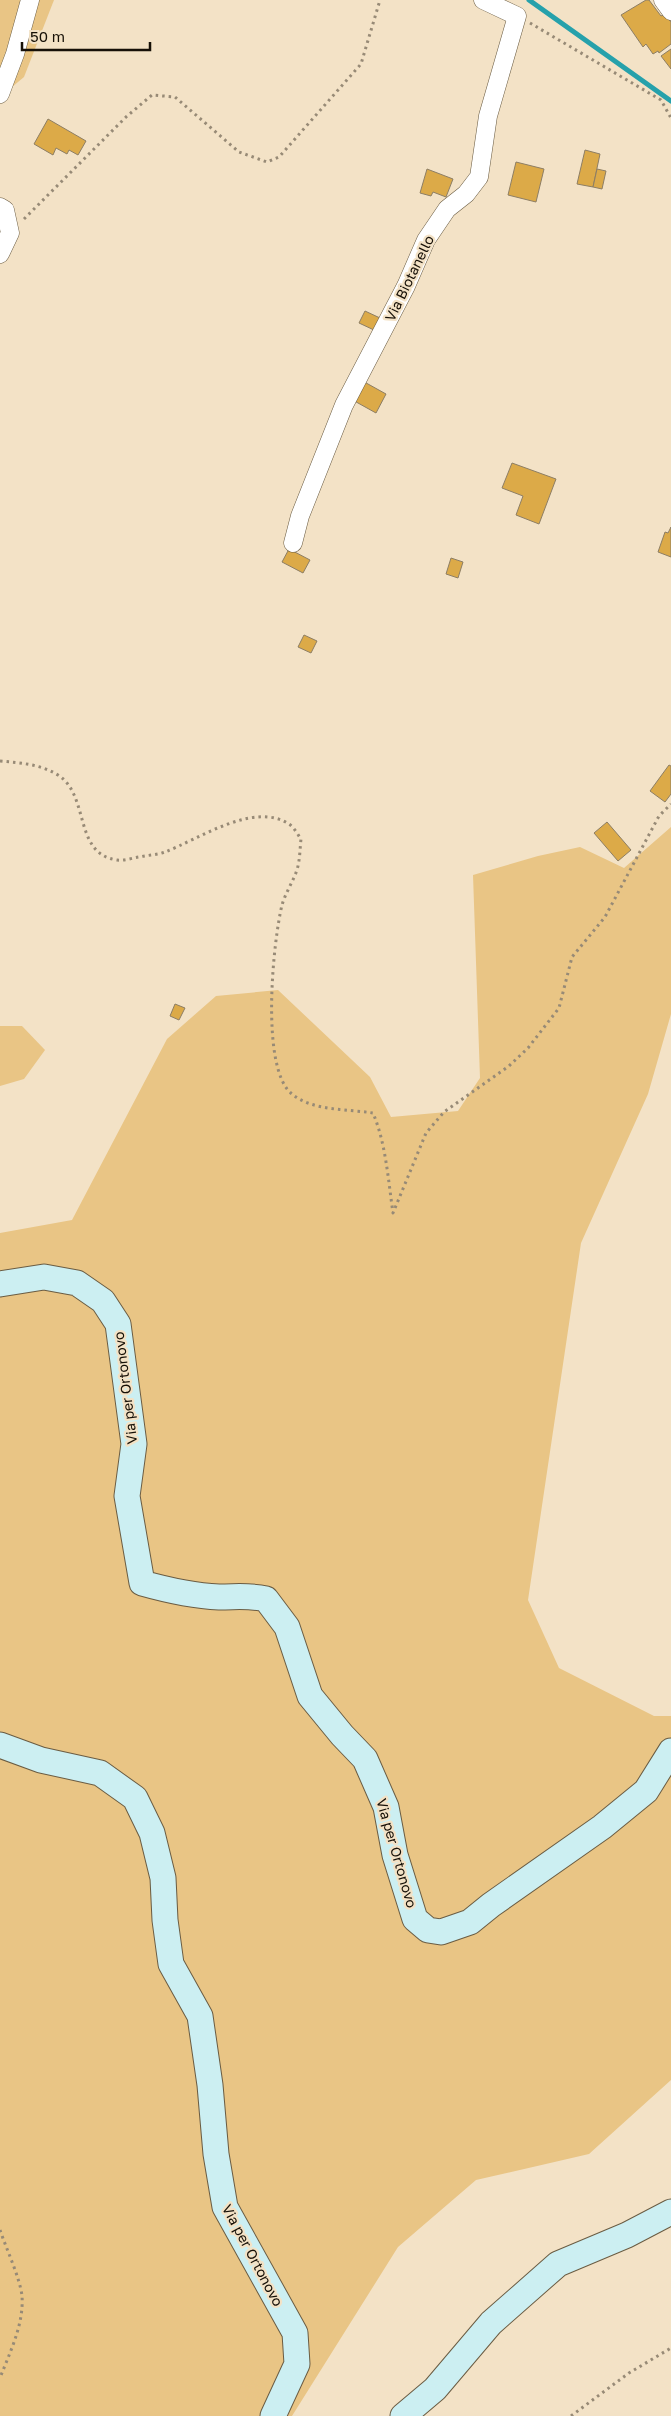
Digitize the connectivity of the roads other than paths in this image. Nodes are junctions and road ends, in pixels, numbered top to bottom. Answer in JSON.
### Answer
{"nodes":[{"id":1,"x":30,"y":0,"type":"edge"},
{"id":2,"x":482,"y":0,"type":"edge"},
{"id":3,"x":663,"y":0,"type":"edge"},
{"id":4,"x":671,"y":12,"type":"edge"},
{"id":5,"x":0,"y":94,"type":"edge"},
{"id":6,"x":0,"y":207,"type":"edge"},
{"id":7,"x":0,"y":254,"type":"edge"},
{"id":8,"x":293,"y":543,"type":"dead end"},
{"id":9,"x":0,"y":1284,"type":"edge"},
{"id":10,"x":0,"y":1745,"type":"edge"},
{"id":11,"x":671,"y":1751,"type":"edge"},
{"id":12,"x":671,"y":2212,"type":"edge"},
{"id":13,"x":273,"y":2416,"type":"edge"},
{"id":14,"x":404,"y":2416,"type":"edge"}],
"edges":[{"from":1,"to":5,"type":"street"},
{"from":2,"to":8,"type":"street","name":"Via Biotanello"},
{"from":3,"to":4,"type":"street"},
{"from":6,"to":7,"type":"street"},
{"from":9,"to":11,"type":"street","name":"Via per Ortonovo"},
{"from":10,"to":13,"type":"street","name":"Via per Ortonovo"},
{"from":12,"to":14,"type":"street"}]}
